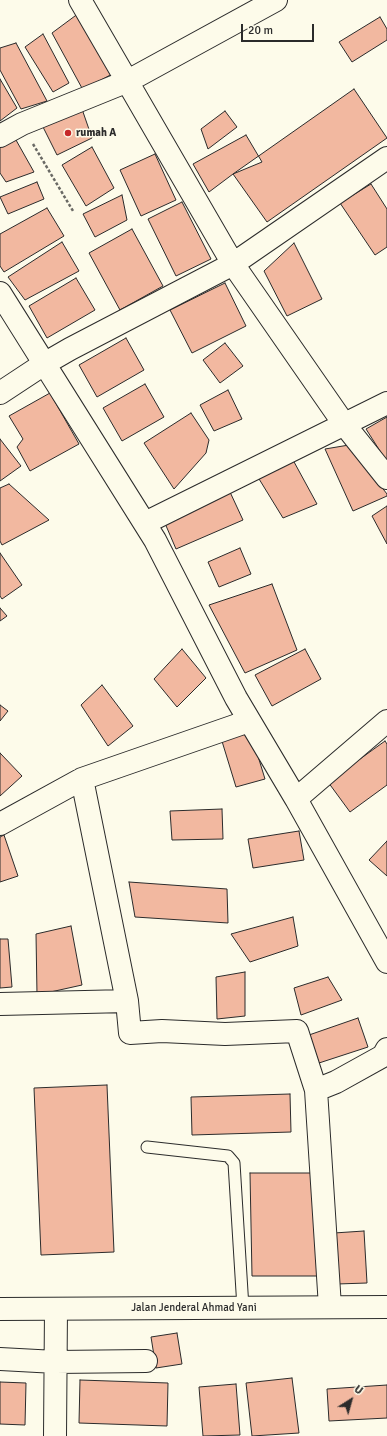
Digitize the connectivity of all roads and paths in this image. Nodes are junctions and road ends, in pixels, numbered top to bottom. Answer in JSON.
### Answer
{"nodes":[{"id":1,"x":80,"y":0,"type":"edge"},
{"id":2,"x":276,"y":0,"type":"edge"},
{"id":3,"x":250,"y":7,"type":"edge"},
{"id":4,"x":128,"y":81,"type":"junction"},
{"id":5,"x":22,"y":124,"type":"junction"},
{"id":6,"x":0,"y":136,"type":"edge"},
{"id":7,"x":387,"y":158,"type":"edge"},
{"id":8,"x":73,"y":211,"type":"dead end"},
{"id":9,"x":233,"y":264,"type":"junction"},
{"id":10,"x":0,"y":293,"type":"edge"},
{"id":11,"x":44,"y":364,"type":"junction"},
{"id":12,"x":0,"y":393,"type":"edge"},
{"id":13,"x":387,"y":403,"type":"edge"},
{"id":14,"x":344,"y":424,"type":"junction"},
{"id":15,"x":387,"y":478,"type":"edge"},
{"id":16,"x":145,"y":523,"type":"junction"},
{"id":17,"x":249,"y":721,"type":"junction"},
{"id":18,"x":387,"y":721,"type":"edge"},
{"id":19,"x":82,"y":779,"type":"junction"},
{"id":20,"x":296,"y":799,"type":"junction"},
{"id":21,"x":0,"y":824,"type":"edge"},
{"id":22,"x":387,"y":962,"type":"edge"},
{"id":23,"x":127,"y":1001,"type":"junction"},
{"id":24,"x":0,"y":1004,"type":"edge"},
{"id":25,"x":387,"y":1049,"type":"edge"},
{"id":26,"x":316,"y":1090,"type":"junction"},
{"id":27,"x":147,"y":1147,"type":"dead end"},
{"id":28,"x":330,"y":1307,"type":"junction"},
{"id":29,"x":387,"y":1307,"type":"edge"},
{"id":30,"x":242,"y":1308,"type":"junction"},
{"id":31,"x":0,"y":1309,"type":"edge"},
{"id":32,"x":56,"y":1309,"type":"junction"},
{"id":33,"x":0,"y":1359,"type":"edge"},
{"id":34,"x":146,"y":1361,"type":"dead end"},
{"id":35,"x":56,"y":1362,"type":"junction"},
{"id":36,"x":55,"y":1436,"type":"edge"}],
"edges":[{"from":1,"to":4,"type":"main road"},
{"from":2,"to":3,"type":"main road"},
{"from":3,"to":4,"type":"main road"},
{"from":4,"to":5,"type":"main road"},
{"from":4,"to":9,"type":"main road"},
{"from":5,"to":6,"type":"main road"},
{"from":5,"to":8,"type":"path"},
{"from":7,"to":9,"type":"main road"},
{"from":9,"to":11,"type":"main road"},
{"from":9,"to":14,"type":"main road"},
{"from":10,"to":11,"type":"main road"},
{"from":11,"to":12,"type":"main road"},
{"from":11,"to":16,"type":"main road"},
{"from":13,"to":14,"type":"main road"},
{"from":14,"to":15,"type":"main road"},
{"from":14,"to":16,"type":"main road"},
{"from":16,"to":17,"type":"main road"},
{"from":17,"to":19,"type":"main road"},
{"from":17,"to":20,"type":"main road"},
{"from":18,"to":20,"type":"main road"},
{"from":19,"to":21,"type":"main road"},
{"from":19,"to":23,"type":"main road"},
{"from":20,"to":22,"type":"main road"},
{"from":23,"to":24,"type":"main road"},
{"from":23,"to":26,"type":"main road"},
{"from":25,"to":26,"type":"main road"},
{"from":26,"to":28,"type":"main road"},
{"from":27,"to":30,"type":"lane"},
{"from":28,"to":29,"type":"main road","name":"Jalan Jenderal Ahmad Yani"},
{"from":28,"to":30,"type":"main road","name":"Jalan Jenderal Ahmad Yani"},
{"from":30,"to":32,"type":"main road","name":"Jalan Jenderal Ahmad Yani"},
{"from":31,"to":32,"type":"main road","name":"Jalan Jenderal Ahmad Yani"},
{"from":32,"to":35,"type":"main road"},
{"from":33,"to":35,"type":"main road"},
{"from":34,"to":35,"type":"main road"},
{"from":35,"to":36,"type":"main road"}]}
